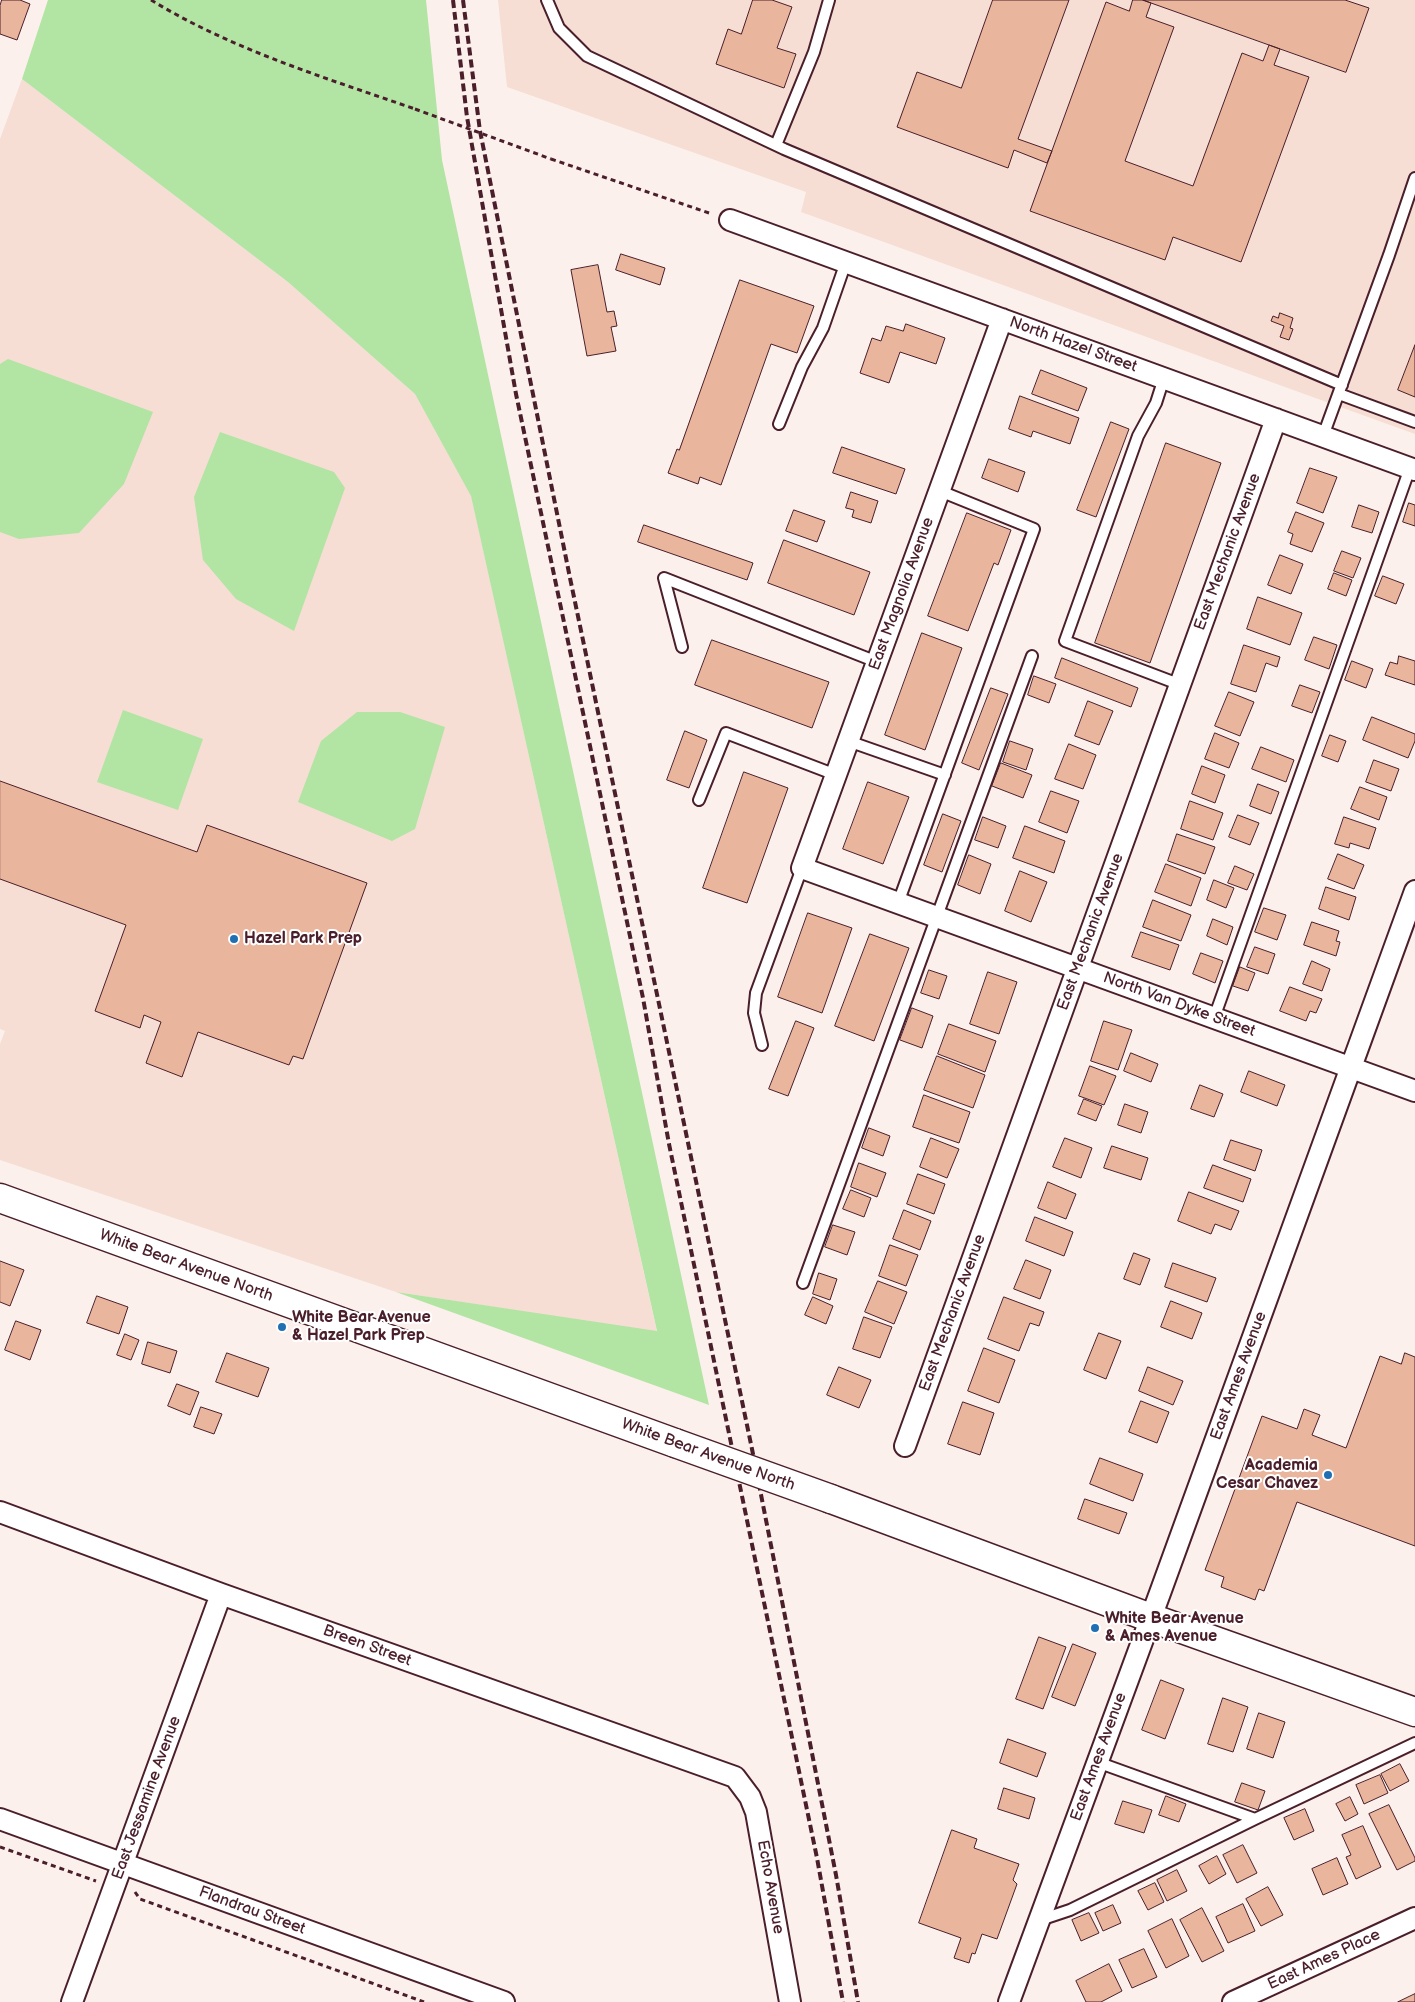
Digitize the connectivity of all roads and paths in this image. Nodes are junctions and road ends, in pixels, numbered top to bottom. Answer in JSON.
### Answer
{"nodes":[{"id":1,"x":151,"y":0,"type":"edge"},
{"id":2,"x":547,"y":0,"type":"edge"},
{"id":3,"x":828,"y":0,"type":"edge"},
{"id":4,"x":776,"y":145,"type":"junction"},
{"id":5,"x":1415,"y":178,"type":"edge"},
{"id":6,"x":730,"y":220,"type":"joint"},
{"id":7,"x":846,"y":262,"type":"junction"},
{"id":8,"x":1002,"y":320,"type":"junction"},
{"id":9,"x":1164,"y":378,"type":"junction"},
{"id":10,"x":1340,"y":389,"type":"junction"},
{"id":11,"x":1276,"y":419,"type":"junction"},
{"id":12,"x":1415,"y":422,"type":"edge"},
{"id":13,"x":779,"y":424,"type":"dead end"},
{"id":14,"x":1323,"y":436,"type":"junction"},
{"id":15,"x":1412,"y":469,"type":"edge"},
{"id":16,"x":940,"y":491,"type":"junction"},
{"id":17,"x":682,"y":647,"type":"dead end"},
{"id":18,"x":1032,"y":656,"type":"dead end"},
{"id":19,"x":877,"y":662,"type":"junction"},
{"id":20,"x":1181,"y":685,"type":"junction"},
{"id":21,"x":848,"y":741,"type":"junction"},
{"id":22,"x":836,"y":775,"type":"junction"},
{"id":23,"x":945,"y":775,"type":"junction"},
{"id":24,"x":699,"y":800,"type":"dead end"},
{"id":25,"x":802,"y":868,"type":"junction"},
{"id":26,"x":1415,"y":891,"type":"edge"},
{"id":27,"x":898,"y":903,"type":"junction"},
{"id":28,"x":936,"y":917,"type":"junction"},
{"id":29,"x":1078,"y":968,"type":"junction"},
{"id":30,"x":1214,"y":1018,"type":"junction"},
{"id":31,"x":762,"y":1045,"type":"dead end"},
{"id":32,"x":1351,"y":1067,"type":"junction"},
{"id":33,"x":1415,"y":1091,"type":"edge"},
{"id":34,"x":0,"y":1198,"type":"edge"},
{"id":35,"x":803,"y":1283,"type":"dead end"},
{"id":36,"x":905,"y":1446,"type":"dead end"},
{"id":37,"x":0,"y":1512,"type":"edge"},
{"id":38,"x":221,"y":1594,"type":"junction"},
{"id":39,"x":1151,"y":1618,"type":"junction"},
{"id":40,"x":1415,"y":1712,"type":"edge"},
{"id":41,"x":1415,"y":1743,"type":"edge"},
{"id":42,"x":1097,"y":1762,"type":"junction"},
{"id":43,"x":735,"y":1777,"type":"joint"},
{"id":44,"x":1255,"y":1819,"type":"junction"},
{"id":45,"x":0,"y":1820,"type":"edge"},
{"id":46,"x":0,"y":1847,"type":"edge"},
{"id":47,"x":123,"y":1864,"type":"junction"},
{"id":48,"x":100,"y":1878,"type":"dead end"},
{"id":49,"x":135,"y":1892,"type":"dead end"},
{"id":50,"x":1415,"y":1918,"type":"edge"},
{"id":51,"x":1040,"y":1920,"type":"junction"},
{"id":52,"x":72,"y":2002,"type":"edge"},
{"id":53,"x":424,"y":2002,"type":"edge"},
{"id":54,"x":504,"y":2002,"type":"edge"},
{"id":55,"x":790,"y":2002,"type":"edge"},
{"id":56,"x":1009,"y":2002,"type":"edge"},
{"id":57,"x":1233,"y":2002,"type":"edge"}],
"edges":[{"from":1,"to":6,"type":"path","bridge":true},
{"from":2,"to":4,"type":"lane"},
{"from":3,"to":4,"type":"lane"},
{"from":4,"to":10,"type":"lane"},
{"from":5,"to":10,"type":"lane"},
{"from":6,"to":7,"type":"street","name":"North Hazel Street"},
{"from":7,"to":8,"type":"street","name":"North Hazel Street"},
{"from":7,"to":13,"type":"lane"},
{"from":8,"to":9,"type":"street","name":"North Hazel Street"},
{"from":8,"to":16,"type":"street","name":"East Magnolia Avenue"},
{"from":9,"to":11,"type":"street","name":"North Hazel Street"},
{"from":9,"to":20,"type":"lane"},
{"from":10,"to":12,"type":"lane"},
{"from":10,"to":14,"type":"lane"},
{"from":11,"to":14,"type":"street","name":"North Hazel Street"},
{"from":11,"to":20,"type":"street","name":"East Mechanic Avenue"},
{"from":14,"to":15,"type":"street","name":"North Hazel Street"},
{"from":15,"to":30,"type":"lane"},
{"from":16,"to":19,"type":"street","name":"East Magnolia Avenue"},
{"from":16,"to":23,"type":"lane"},
{"from":17,"to":19,"type":"lane"},
{"from":18,"to":28,"type":"lane"},
{"from":19,"to":21,"type":"street","name":"East Magnolia Avenue"},
{"from":20,"to":29,"type":"street","name":"East Mechanic Avenue"},
{"from":21,"to":22,"type":"street","name":"East Magnolia Avenue"},
{"from":21,"to":23,"type":"lane"},
{"from":22,"to":24,"type":"lane"},
{"from":22,"to":25,"type":"street","name":"East Magnolia Avenue"},
{"from":23,"to":27,"type":"lane"},
{"from":25,"to":27,"type":"street","name":"North Van Dyke Street"},
{"from":25,"to":31,"type":"lane"},
{"from":26,"to":32,"type":"street","name":"East Ames Avenue"},
{"from":27,"to":28,"type":"street","name":"North Van Dyke Street"},
{"from":28,"to":29,"type":"street","name":"North Van Dyke Street"},
{"from":28,"to":35,"type":"lane"},
{"from":29,"to":30,"type":"street","name":"North Van Dyke Street"},
{"from":29,"to":36,"type":"street","name":"East Mechanic Avenue"},
{"from":30,"to":32,"type":"street","name":"North Van Dyke Street"},
{"from":32,"to":33,"type":"street","name":"North Van Dyke Street"},
{"from":32,"to":39,"type":"street","name":"East Ames Avenue"},
{"from":34,"to":39,"type":"main road","name":"White Bear Avenue North","bridge":true},
{"from":37,"to":38,"type":"street","name":"Breen Street"},
{"from":38,"to":43,"type":"street","name":"Breen Street"},
{"from":38,"to":47,"type":"street","name":"East Jessamine Avenue"},
{"from":39,"to":40,"type":"main road","name":"White Bear Avenue North"},
{"from":39,"to":42,"type":"street","name":"East Ames Avenue"},
{"from":41,"to":44,"type":"lane"},
{"from":42,"to":44,"type":"lane"},
{"from":42,"to":51,"type":"street","name":"East Ames Avenue"},
{"from":43,"to":55,"type":"street","name":"Echo Avenue"},
{"from":44,"to":51,"type":"lane"},
{"from":45,"to":47,"type":"street","name":"Flandrau Street"},
{"from":46,"to":48,"type":"path"},
{"from":47,"to":52,"type":"street","name":"East Jessamine Avenue"},
{"from":47,"to":54,"type":"street","name":"Flandrau Street"},
{"from":49,"to":53,"type":"path"},
{"from":50,"to":57,"type":"street","name":"East Ames Place"},
{"from":51,"to":56,"type":"street","name":"East Ames Avenue"}]}
